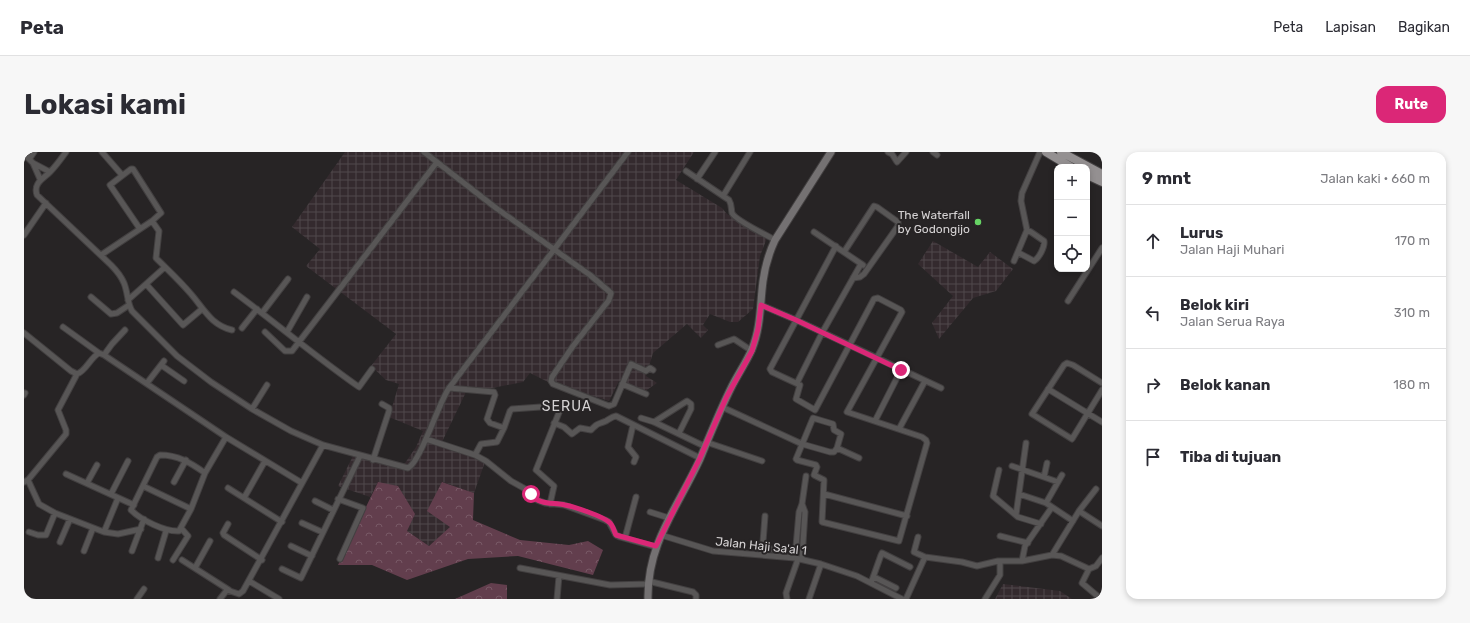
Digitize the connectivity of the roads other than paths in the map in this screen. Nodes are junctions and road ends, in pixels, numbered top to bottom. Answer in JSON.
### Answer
{"nodes":[{"id":1,"x":34,"y":152,"type":"edge"},
{"id":2,"x":66,"y":152,"type":"edge"},
{"id":3,"x":102,"y":152,"type":"edge"},
{"id":4,"x":424,"y":152,"type":"edge"},
{"id":5,"x":628,"y":152,"type":"edge"},
{"id":6,"x":715,"y":152,"type":"edge"},
{"id":7,"x":750,"y":152,"type":"edge"},
{"id":8,"x":831,"y":152,"type":"edge"},
{"id":9,"x":888,"y":152,"type":"edge"},
{"id":10,"x":906,"y":152,"type":"edge"},
{"id":11,"x":1040,"y":152,"type":"edge"},
{"id":12,"x":1046,"y":152,"type":"edge"},
{"id":13,"x":1061,"y":152,"type":"edge"},
{"id":14,"x":24,"y":154,"type":"edge"},
{"id":15,"x":31,"y":160,"type":"junction"},
{"id":16,"x":437,"y":162,"type":"junction"},
{"id":17,"x":1066,"y":164,"type":"edge"},
{"id":18,"x":686,"y":171,"type":"dead end"},
{"id":19,"x":50,"y":172,"type":"junction"},
{"id":20,"x":1102,"y":174,"type":"edge"},
{"id":21,"x":122,"y":175,"type":"junction"},
{"id":22,"x":1090,"y":176,"type":"edge"},
{"id":23,"x":40,"y":179,"type":"junction"},
{"id":24,"x":697,"y":179,"type":"junction"},
{"id":25,"x":1102,"y":182,"type":"edge"},
{"id":26,"x":723,"y":196,"type":"junction"},
{"id":27,"x":46,"y":203,"type":"junction"},
{"id":28,"x":152,"y":221,"type":"junction"},
{"id":29,"x":140,"y":229,"type":"junction"},
{"id":30,"x":1027,"y":230,"type":"junction"},
{"id":31,"x":814,"y":232,"type":"dead end"},
{"id":32,"x":24,"y":235,"type":"edge"},
{"id":33,"x":775,"y":240,"type":"junction"},
{"id":34,"x":836,"y":246,"type":"junction"},
{"id":35,"x":1102,"y":248,"type":"edge"},
{"id":36,"x":554,"y":250,"type":"junction"},
{"id":37,"x":844,"y":252,"type":"junction"},
{"id":38,"x":1019,"y":253,"type":"junction"},
{"id":39,"x":101,"y":255,"type":"junction"},
{"id":40,"x":1014,"y":261,"type":"dead end"},
{"id":41,"x":861,"y":264,"type":"junction"},
{"id":42,"x":165,"y":267,"type":"junction"},
{"id":43,"x":868,"y":269,"type":"junction"},
{"id":44,"x":853,"y":278,"type":"junction"},
{"id":45,"x":288,"y":279,"type":"dead end"},
{"id":46,"x":146,"y":284,"type":"junction"},
{"id":47,"x":234,"y":292,"type":"dead end"},
{"id":48,"x":91,"y":297,"type":"dead end"},
{"id":49,"x":307,"y":297,"type":"dead end"},
{"id":50,"x":1068,"y":301,"type":"dead end"},
{"id":51,"x":128,"y":303,"type":"junction"},
{"id":52,"x":761,"y":305,"type":"junction"},
{"id":53,"x":202,"y":309,"type":"junction"},
{"id":54,"x":257,"y":309,"type":"junction"},
{"id":55,"x":262,"y":313,"type":"junction"},
{"id":56,"x":796,"y":320,"type":"junction"},
{"id":57,"x":63,"y":327,"type":"dead end"},
{"id":58,"x":242,"y":328,"type":"dead end"},
{"id":59,"x":125,"y":330,"type":"dead end"},
{"id":60,"x":232,"y":330,"type":"dead end"},
{"id":61,"x":265,"y":332,"type":"dead end"},
{"id":62,"x":287,"y":332,"type":"junction"},
{"id":63,"x":24,"y":333,"type":"edge"},
{"id":64,"x":822,"y":333,"type":"junction"},
{"id":65,"x":299,"y":344,"type":"junction"},
{"id":66,"x":718,"y":345,"type":"dead end"},
{"id":67,"x":849,"y":345,"type":"junction"},
{"id":68,"x":752,"y":351,"type":"junction"},
{"id":69,"x":101,"y":354,"type":"junction"},
{"id":70,"x":876,"y":358,"type":"junction"},
{"id":71,"x":372,"y":369,"type":"dead end"},
{"id":72,"x":653,"y":370,"type":"dead end"},
{"id":73,"x":901,"y":370,"type":"junction"},
{"id":74,"x":77,"y":374,"type":"junction"},
{"id":75,"x":184,"y":381,"type":"dead end"},
{"id":76,"x":925,"y":381,"type":"junction"},
{"id":77,"x":147,"y":383,"type":"junction"},
{"id":78,"x":798,"y":383,"type":"junction"},
{"id":79,"x":1102,"y":383,"type":"edge"},
{"id":80,"x":622,"y":384,"type":"junction"},
{"id":81,"x":267,"y":385,"type":"dead end"},
{"id":82,"x":449,"y":388,"type":"junction"},
{"id":83,"x":941,"y":388,"type":"dead end"},
{"id":84,"x":1048,"y":389,"type":"junction"},
{"id":85,"x":1102,"y":390,"type":"edge"},
{"id":86,"x":646,"y":394,"type":"dead end"},
{"id":87,"x":382,"y":404,"type":"dead end"},
{"id":88,"x":611,"y":406,"type":"junction"},
{"id":89,"x":722,"y":407,"type":"junction"},
{"id":90,"x":252,"y":409,"type":"junction"},
{"id":91,"x":1088,"y":413,"type":"junction"},
{"id":92,"x":613,"y":416,"type":"junction"},
{"id":93,"x":641,"y":418,"type":"dead end"},
{"id":94,"x":875,"y":421,"type":"junction"},
{"id":95,"x":654,"y":422,"type":"junction"},
{"id":96,"x":1102,"y":422,"type":"edge"},
{"id":97,"x":554,"y":423,"type":"junction"},
{"id":98,"x":633,"y":425,"type":"junction"},
{"id":99,"x":504,"y":428,"type":"junction"},
{"id":100,"x":900,"y":429,"type":"junction"},
{"id":101,"x":679,"y":433,"type":"junction"},
{"id":102,"x":226,"y":437,"type":"junction"},
{"id":103,"x":426,"y":439,"type":"junction"},
{"id":104,"x":1026,"y":443,"type":"dead end"},
{"id":105,"x":705,"y":444,"type":"junction"},
{"id":106,"x":802,"y":444,"type":"junction"},
{"id":107,"x":323,"y":445,"type":"junction"},
{"id":108,"x":837,"y":448,"type":"junction"},
{"id":109,"x":475,"y":455,"type":"junction"},
{"id":110,"x":360,"y":456,"type":"junction"},
{"id":111,"x":700,"y":458,"type":"junction"},
{"id":112,"x":859,"y":458,"type":"dead end"},
{"id":113,"x":186,"y":460,"type":"junction"},
{"id":114,"x":373,"y":460,"type":"junction"},
{"id":115,"x":128,"y":461,"type":"dead end"},
{"id":116,"x":265,"y":461,"type":"junction"},
{"id":117,"x":762,"y":461,"type":"dead end"},
{"id":118,"x":634,"y":462,"type":"dead end"},
{"id":119,"x":1047,"y":463,"type":"dead end"},
{"id":120,"x":97,"y":465,"type":"dead end"},
{"id":121,"x":1012,"y":466,"type":"dead end"},
{"id":122,"x":1023,"y":469,"type":"junction"},
{"id":123,"x":999,"y":470,"type":"dead end"},
{"id":124,"x":66,"y":474,"type":"dead end"},
{"id":125,"x":205,"y":474,"type":"junction"},
{"id":126,"x":1062,"y":475,"type":"dead end"},
{"id":127,"x":806,"y":476,"type":"dead end"},
{"id":128,"x":1044,"y":477,"type":"junction"},
{"id":129,"x":26,"y":481,"type":"edge"},
{"id":130,"x":174,"y":482,"type":"dead end"},
{"id":131,"x":1058,"y":482,"type":"junction"},
{"id":132,"x":87,"y":483,"type":"junction"},
{"id":133,"x":302,"y":483,"type":"junction"},
{"id":134,"x":143,"y":486,"type":"junction"},
{"id":135,"x":228,"y":488,"type":"dead end"},
{"id":136,"x":1096,"y":489,"type":"dead end"},
{"id":137,"x":111,"y":494,"type":"junction"},
{"id":138,"x":824,"y":494,"type":"junction"},
{"id":139,"x":1019,"y":494,"type":"junction"},
{"id":140,"x":636,"y":497,"type":"dead end"},
{"id":141,"x":118,"y":498,"type":"junction"},
{"id":142,"x":244,"y":498,"type":"junction"},
{"id":143,"x":338,"y":499,"type":"junction"},
{"id":144,"x":315,"y":501,"type":"dead end"},
{"id":145,"x":1046,"y":503,"type":"junction"},
{"id":146,"x":550,"y":504,"type":"junction"},
{"id":147,"x":802,"y":504,"type":"junction"},
{"id":148,"x":134,"y":505,"type":"junction"},
{"id":149,"x":1052,"y":507,"type":"junction"},
{"id":150,"x":191,"y":509,"type":"junction"},
{"id":151,"x":333,"y":510,"type":"junction"},
{"id":152,"x":1079,"y":511,"type":"junction"},
{"id":153,"x":650,"y":512,"type":"dead end"},
{"id":154,"x":55,"y":513,"type":"junction"},
{"id":155,"x":1016,"y":515,"type":"junction"},
{"id":156,"x":765,"y":516,"type":"dead end"},
{"id":157,"x":907,"y":516,"type":"junction"},
{"id":158,"x":669,"y":518,"type":"junction"},
{"id":159,"x":70,"y":519,"type":"junction"},
{"id":160,"x":144,"y":519,"type":"junction"},
{"id":161,"x":1073,"y":521,"type":"junction"},
{"id":162,"x":282,"y":522,"type":"junction"},
{"id":163,"x":302,"y":523,"type":"dead end"},
{"id":164,"x":228,"y":524,"type":"dead end"},
{"id":165,"x":1040,"y":524,"type":"junction"},
{"id":166,"x":1102,"y":526,"type":"edge"},
{"id":167,"x":93,"y":528,"type":"junction"},
{"id":168,"x":181,"y":528,"type":"junction"},
{"id":169,"x":141,"y":529,"type":"junction"},
{"id":170,"x":166,"y":530,"type":"junction"},
{"id":171,"x":29,"y":532,"type":"dead end"},
{"id":172,"x":104,"y":532,"type":"junction"},
{"id":173,"x":322,"y":532,"type":"junction"},
{"id":174,"x":661,"y":535,"type":"junction"},
{"id":175,"x":1000,"y":536,"type":"dead end"},
{"id":176,"x":918,"y":537,"type":"dead end"},
{"id":177,"x":626,"y":538,"type":"junction"},
{"id":178,"x":210,"y":541,"type":"dead end"},
{"id":179,"x":60,"y":542,"type":"dead end"},
{"id":180,"x":1028,"y":543,"type":"junction"},
{"id":181,"x":291,"y":546,"type":"dead end"},
{"id":182,"x":656,"y":546,"type":"junction"},
{"id":183,"x":762,"y":548,"type":"junction"},
{"id":184,"x":84,"y":551,"type":"dead end"},
{"id":185,"x":132,"y":551,"type":"dead end"},
{"id":186,"x":796,"y":551,"type":"junction"},
{"id":187,"x":762,"y":555,"type":"junction"},
{"id":188,"x":1052,"y":555,"type":"junction"},
{"id":189,"x":312,"y":556,"type":"junction"},
{"id":190,"x":924,"y":557,"type":"junction"},
{"id":191,"x":158,"y":558,"type":"dead end"},
{"id":192,"x":1102,"y":558,"type":"edge"},
{"id":193,"x":798,"y":559,"type":"junction"},
{"id":194,"x":173,"y":560,"type":"dead end"},
{"id":195,"x":182,"y":560,"type":"dead end"},
{"id":196,"x":262,"y":560,"type":"junction"},
{"id":197,"x":340,"y":560,"type":"dead end"},
{"id":198,"x":1000,"y":561,"type":"junction"},
{"id":199,"x":1022,"y":561,"type":"junction"},
{"id":200,"x":821,"y":564,"type":"junction"},
{"id":201,"x":910,"y":567,"type":"dead end"},
{"id":202,"x":195,"y":568,"type":"junction"},
{"id":203,"x":520,"y":568,"type":"dead end"},
{"id":204,"x":282,"y":569,"type":"dead end"},
{"id":205,"x":1089,"y":569,"type":"junction"},
{"id":206,"x":559,"y":576,"type":"junction"},
{"id":207,"x":874,"y":577,"type":"junction"},
{"id":208,"x":249,"y":581,"type":"junction"},
{"id":209,"x":648,"y":582,"type":"junction"},
{"id":210,"x":871,"y":583,"type":"junction"},
{"id":211,"x":896,"y":588,"type":"dead end"},
{"id":212,"x":144,"y":589,"type":"dead end"},
{"id":213,"x":230,"y":590,"type":"junction"},
{"id":214,"x":239,"y":596,"type":"edge"},
{"id":215,"x":137,"y":599,"type":"edge"},
{"id":216,"x":220,"y":599,"type":"edge"},
{"id":217,"x":279,"y":599,"type":"edge"},
{"id":218,"x":557,"y":599,"type":"edge"},
{"id":219,"x":648,"y":599,"type":"edge"},
{"id":220,"x":696,"y":599,"type":"edge"},
{"id":221,"x":786,"y":599,"type":"edge"},
{"id":222,"x":809,"y":599,"type":"edge"},
{"id":223,"x":902,"y":599,"type":"edge"},
{"id":224,"x":906,"y":599,"type":"edge"},
{"id":225,"x":985,"y":599,"type":"edge"},
{"id":226,"x":1101,"y":599,"type":"edge"}],
"edges":[{"from":1,"to":15,"type":"street"},
{"from":2,"to":19,"type":"street"},
{"from":3,"to":21,"type":"street"},
{"from":4,"to":16,"type":"street"},
{"from":5,"to":36,"type":"street"},
{"from":6,"to":24,"type":"street"},
{"from":7,"to":26,"type":"street"},
{"from":8,"to":33,"type":"main road"},
{"from":9,"to":10,"type":"street"},
{"from":11,"to":30,"type":"street"},
{"from":12,"to":17,"type":"highway"},
{"from":13,"to":20,"type":"highway"},
{"from":14,"to":15,"type":"street"},
{"from":15,"to":19,"type":"street"},
{"from":15,"to":23,"type":"street"},
{"from":16,"to":36,"type":"street"},
{"from":16,"to":65,"type":"street"},
{"from":18,"to":24,"type":"street"},
{"from":19,"to":23,"type":"street"},
{"from":21,"to":28,"type":"street"},
{"from":21,"to":29,"type":"street"},
{"from":22,"to":25,"type":"highway"},
{"from":23,"to":27,"type":"street"},
{"from":24,"to":26,"type":"street"},
{"from":26,"to":33,"type":"street"},
{"from":27,"to":32,"type":"street"},
{"from":27,"to":39,"type":"street"},
{"from":28,"to":29,"type":"street"},
{"from":28,"to":42,"type":"street"},
{"from":29,"to":39,"type":"street"},
{"from":30,"to":38,"type":"street"},
{"from":30,"to":38,"type":"street"},
{"from":31,"to":34,"type":"street"},
{"from":33,"to":52,"type":"main road"},
{"from":34,"to":37,"type":"street"},
{"from":34,"to":56,"type":"street"},
{"from":35,"to":50,"type":"street"},
{"from":36,"to":82,"type":"street"},
{"from":36,"to":88,"type":"street"},
{"from":37,"to":41,"type":"street"},
{"from":37,"to":43,"type":"street"},
{"from":38,"to":40,"type":"street"},
{"from":39,"to":51,"type":"street"},
{"from":41,"to":43,"type":"street"},
{"from":41,"to":44,"type":"street"},
{"from":42,"to":46,"type":"street"},
{"from":42,"to":53,"type":"street"},
{"from":43,"to":44,"type":"street"},
{"from":44,"to":64,"type":"street"},
{"from":45,"to":55,"type":"street"},
{"from":46,"to":51,"type":"street"},
{"from":46,"to":53,"type":"street"},
{"from":47,"to":54,"type":"street"},
{"from":48,"to":51,"type":"street"},
{"from":49,"to":62,"type":"street"},
{"from":51,"to":90,"type":"street"},
{"from":52,"to":56,"type":"street"},
{"from":52,"to":68,"type":"main road"},
{"from":53,"to":60,"type":"street"},
{"from":54,"to":55,"type":"street"},
{"from":54,"to":58,"type":"street"},
{"from":55,"to":62,"type":"street"},
{"from":56,"to":64,"type":"street"},
{"from":56,"to":78,"type":"street"},
{"from":57,"to":69,"type":"street"},
{"from":59,"to":69,"type":"street"},
{"from":61,"to":65,"type":"street"},
{"from":62,"to":65,"type":"street"},
{"from":63,"to":74,"type":"street"},
{"from":64,"to":67,"type":"street"},
{"from":64,"to":78,"type":"street"},
{"from":65,"to":71,"type":"street"},
{"from":66,"to":68,"type":"street"},
{"from":67,"to":70,"type":"street"},
{"from":67,"to":70,"type":"street"},
{"from":67,"to":78,"type":"street"},
{"from":68,"to":89,"type":"main road"},
{"from":69,"to":74,"type":"street"},
{"from":69,"to":77,"type":"street"},
{"from":70,"to":73,"type":"street"},
{"from":70,"to":94,"type":"street"},
{"from":72,"to":80,"type":"street"},
{"from":73,"to":76,"type":"street"},
{"from":73,"to":94,"type":"street"},
{"from":74,"to":129,"type":"street"},
{"from":75,"to":77,"type":"street"},
{"from":76,"to":83,"type":"street"},
{"from":76,"to":100,"type":"street"},
{"from":77,"to":102,"type":"street"},
{"from":79,"to":84,"type":"street"},
{"from":80,"to":86,"type":"street"},
{"from":80,"to":88,"type":"street"},
{"from":81,"to":90,"type":"street"},
{"from":82,"to":99,"type":"street"},
{"from":82,"to":103,"type":"street"},
{"from":84,"to":91,"type":"street"},
{"from":84,"to":91,"type":"street"},
{"from":85,"to":91,"type":"street"},
{"from":87,"to":114,"type":"street"},
{"from":88,"to":92,"type":"street"},
{"from":89,"to":105,"type":"main road"},
{"from":89,"to":106,"type":"street"},
{"from":90,"to":107,"type":"street"},
{"from":91,"to":96,"type":"street"},
{"from":92,"to":97,"type":"street"},
{"from":92,"to":98,"type":"street"},
{"from":93,"to":95,"type":"street"},
{"from":94,"to":100,"type":"street"},
{"from":95,"to":101,"type":"street"},
{"from":95,"to":101,"type":"street"},
{"from":97,"to":99,"type":"street"},
{"from":97,"to":146,"type":"street"},
{"from":98,"to":111,"type":"street"},
{"from":98,"to":118,"type":"street"},
{"from":99,"to":109,"type":"street"},
{"from":100,"to":157,"type":"street"},
{"from":101,"to":105,"type":"street"},
{"from":102,"to":116,"type":"street"},
{"from":102,"to":125,"type":"street"},
{"from":103,"to":109,"type":"street"},
{"from":103,"to":114,"type":"street"},
{"from":104,"to":122,"type":"street"},
{"from":105,"to":111,"type":"main road"},
{"from":105,"to":117,"type":"street"},
{"from":106,"to":108,"type":"street"},
{"from":106,"to":108,"type":"street"},
{"from":106,"to":138,"type":"street"},
{"from":107,"to":110,"type":"street"},
{"from":107,"to":133,"type":"street"},
{"from":108,"to":112,"type":"street"},
{"from":109,"to":146,"type":"street"},
{"from":110,"to":114,"type":"street"},
{"from":110,"to":143,"type":"street"},
{"from":111,"to":158,"type":"main road"},
{"from":113,"to":125,"type":"street"},
{"from":113,"to":130,"type":"street"},
{"from":113,"to":134,"type":"street"},
{"from":115,"to":137,"type":"street"},
{"from":116,"to":133,"type":"street"},
{"from":116,"to":142,"type":"street"},
{"from":119,"to":128,"type":"street"},
{"from":120,"to":132,"type":"street"},
{"from":121,"to":122,"type":"street"},
{"from":122,"to":128,"type":"street"},
{"from":122,"to":139,"type":"street"},
{"from":123,"to":155,"type":"street"},
{"from":124,"to":132,"type":"street"},
{"from":125,"to":150,"type":"street"},
{"from":126,"to":131,"type":"street"},
{"from":127,"to":147,"type":"street"},
{"from":128,"to":131,"type":"street"},
{"from":129,"to":154,"type":"street"},
{"from":131,"to":145,"type":"street"},
{"from":132,"to":137,"type":"street"},
{"from":133,"to":162,"type":"street"},
{"from":134,"to":148,"type":"street"},
{"from":134,"to":150,"type":"street"},
{"from":135,"to":142,"type":"street"},
{"from":136,"to":152,"type":"street"},
{"from":137,"to":141,"type":"street"},
{"from":138,"to":157,"type":"street"},
{"from":138,"to":157,"type":"street"},
{"from":139,"to":145,"type":"street"},
{"from":139,"to":155,"type":"street"},
{"from":140,"to":177,"type":"street"},
{"from":141,"to":148,"type":"street"},
{"from":141,"to":172,"type":"street"},
{"from":142,"to":162,"type":"street"},
{"from":143,"to":151,"type":"street"},
{"from":143,"to":197,"type":"street"},
{"from":144,"to":151,"type":"street"},
{"from":145,"to":149,"type":"street"},
{"from":146,"to":177,"type":"street"},
{"from":147,"to":186,"type":"street"},
{"from":147,"to":193,"type":"street"},
{"from":148,"to":160,"type":"street"},
{"from":149,"to":161,"type":"street"},
{"from":149,"to":165,"type":"street"},
{"from":150,"to":168,"type":"street"},
{"from":151,"to":173,"type":"street"},
{"from":152,"to":161,"type":"street"},
{"from":152,"to":166,"type":"street"},
{"from":153,"to":158,"type":"street"},
{"from":154,"to":159,"type":"street"},
{"from":154,"to":171,"type":"street"},
{"from":155,"to":165,"type":"street"},
{"from":156,"to":183,"type":"street"},
{"from":158,"to":174,"type":"main road"},
{"from":159,"to":167,"type":"street"},
{"from":159,"to":179,"type":"street"},
{"from":160,"to":169,"type":"street"},
{"from":160,"to":170,"type":"street"},
{"from":161,"to":188,"type":"street"},
{"from":162,"to":196,"type":"street"},
{"from":163,"to":173,"type":"street"},
{"from":164,"to":196,"type":"street"},
{"from":165,"to":180,"type":"street"},
{"from":167,"to":172,"type":"street"},
{"from":167,"to":184,"type":"street"},
{"from":168,"to":170,"type":"street"},
{"from":168,"to":194,"type":"street"},
{"from":169,"to":172,"type":"street"},
{"from":169,"to":185,"type":"street"},
{"from":170,"to":191,"type":"street"},
{"from":173,"to":189,"type":"street"},
{"from":174,"to":182,"type":"main road"},
{"from":174,"to":187,"type":"street","name":"Jalan Haji Sa'al 1"},
{"from":175,"to":180,"type":"street"},
{"from":176,"to":190,"type":"street"},
{"from":177,"to":182,"type":"street"},
{"from":178,"to":202,"type":"street"},
{"from":180,"to":199,"type":"street"},
{"from":181,"to":189,"type":"street"},
{"from":182,"to":209,"type":"main road"},
{"from":183,"to":186,"type":"street"},
{"from":183,"to":187,"type":"street"},
{"from":186,"to":193,"type":"street"},
{"from":187,"to":193,"type":"street","name":"Jalan Haji Sa'al 1"},
{"from":188,"to":199,"type":"street"},
{"from":188,"to":205,"type":"street"},
{"from":189,"to":204,"type":"street"},
{"from":190,"to":198,"type":"street"},
{"from":190,"to":224,"type":"street"},
{"from":192,"to":205,"type":"street"},
{"from":193,"to":200,"type":"street","name":"Jalan Haji Sa'al 1"},
{"from":193,"to":221,"type":"street"},
{"from":195,"to":202,"type":"street"},
{"from":196,"to":208,"type":"street"},
{"from":198,"to":199,"type":"street"},
{"from":198,"to":225,"type":"street"},
{"from":200,"to":210,"type":"street","name":"Jalan Haji Sa'al 1"},
{"from":200,"to":222,"type":"street"},
{"from":201,"to":207,"type":"street"},
{"from":202,"to":213,"type":"street"},
{"from":203,"to":206,"type":"street"},
{"from":205,"to":226,"type":"street"},
{"from":206,"to":209,"type":"street"},
{"from":206,"to":218,"type":"street"},
{"from":207,"to":210,"type":"street"},
{"from":207,"to":211,"type":"street"},
{"from":208,"to":214,"type":"street"},
{"from":208,"to":217,"type":"street"},
{"from":209,"to":219,"type":"main road"},
{"from":209,"to":220,"type":"street"},
{"from":210,"to":223,"type":"street","name":"Jalan Haji Sa'al 1"},
{"from":212,"to":215,"type":"street"},
{"from":213,"to":214,"type":"street"},
{"from":213,"to":216,"type":"street"}]}
